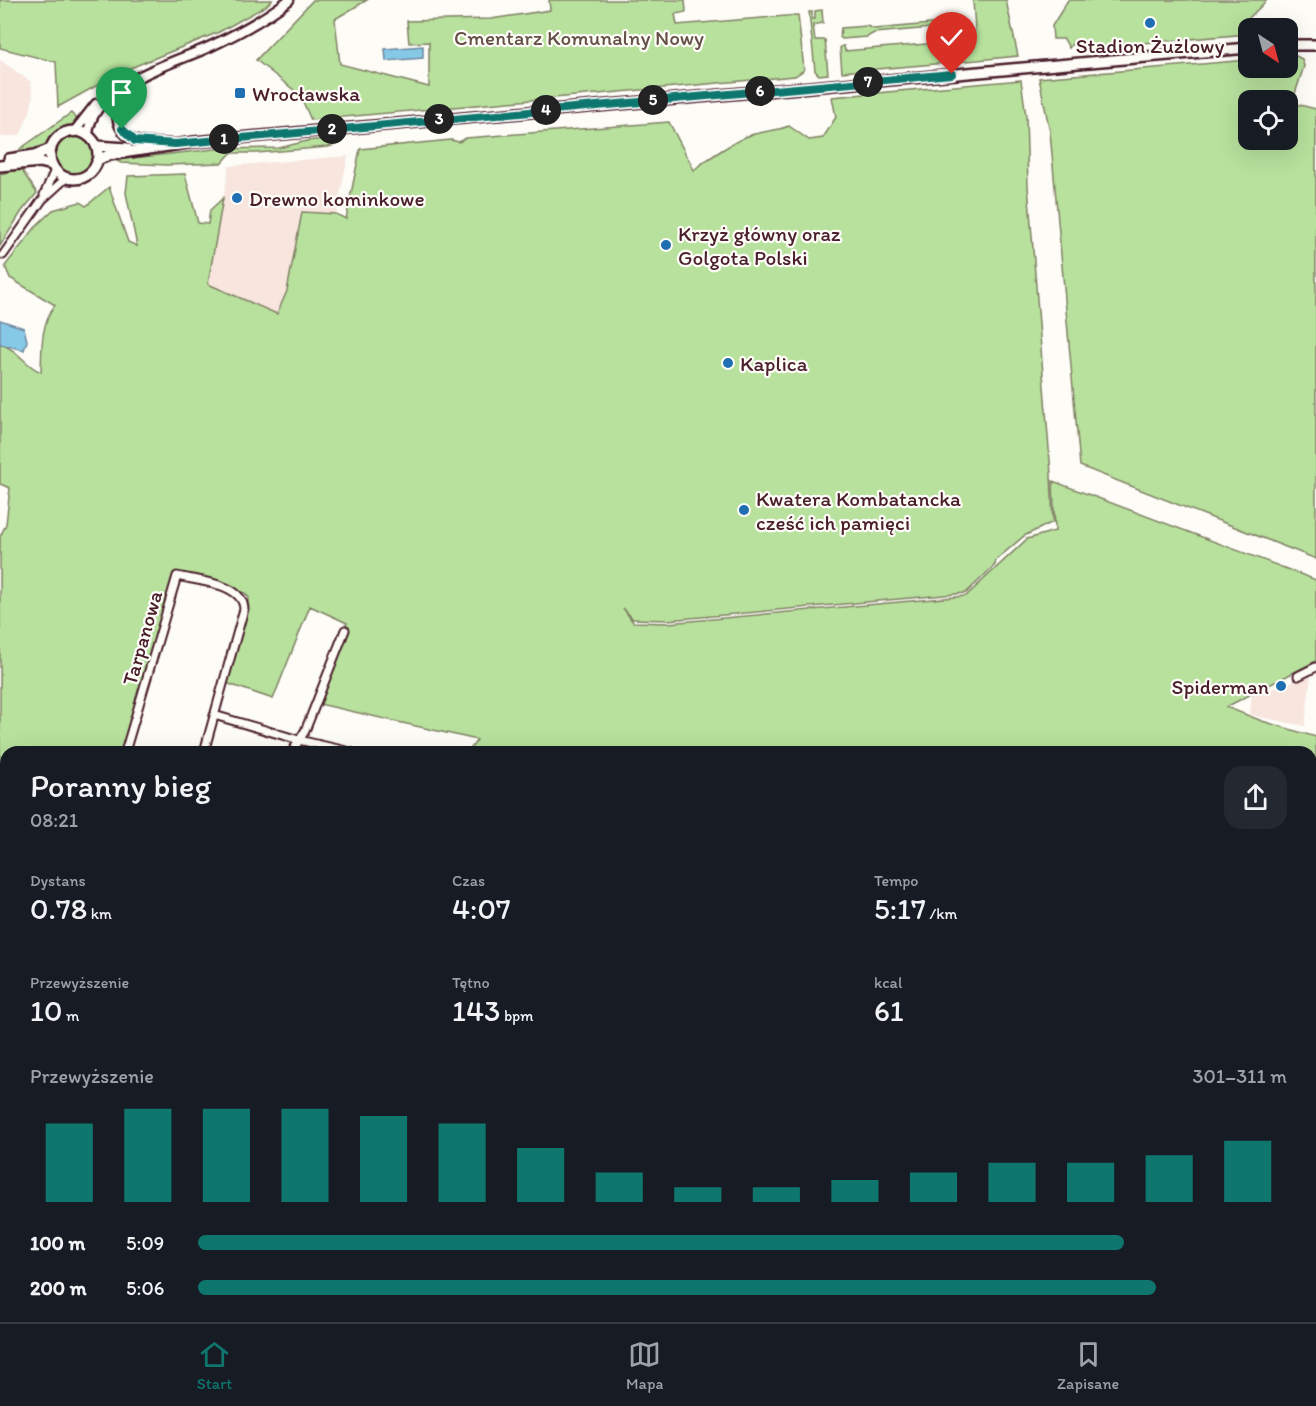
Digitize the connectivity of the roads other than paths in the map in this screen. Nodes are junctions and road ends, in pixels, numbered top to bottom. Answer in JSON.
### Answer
{"nodes":[{"id":1,"x":289,"y":0,"type":"edge"},
{"id":2,"x":1298,"y":45,"type":"edge"},
{"id":3,"x":1316,"y":45,"type":"edge"},
{"id":4,"x":1238,"y":49,"type":"edge"},
{"id":5,"x":167,"y":64,"type":"junction"},
{"id":6,"x":151,"y":71,"type":"junction"},
{"id":7,"x":74,"y":132,"type":"junction"},
{"id":8,"x":88,"y":136,"type":"junction"},
{"id":9,"x":175,"y":144,"type":"junction"},
{"id":10,"x":96,"y":146,"type":"junction"},
{"id":11,"x":148,"y":148,"type":"junction"},
{"id":12,"x":51,"y":149,"type":"junction"},
{"id":13,"x":0,"y":160,"type":"edge"},
{"id":14,"x":97,"y":160,"type":"junction"},
{"id":15,"x":0,"y":166,"type":"edge"},
{"id":16,"x":53,"y":167,"type":"junction"},
{"id":17,"x":66,"y":178,"type":"junction"},
{"id":18,"x":42,"y":200,"type":"junction"},
{"id":19,"x":3,"y":255,"type":"dead end"},
{"id":20,"x":345,"y":630,"type":"dead end"},
{"id":21,"x":1316,"y":667,"type":"edge"},
{"id":22,"x":1298,"y":676,"type":"dead end"},
{"id":23,"x":214,"y":715,"type":"junction"},
{"id":24,"x":299,"y":740,"type":"junction"},
{"id":25,"x":126,"y":746,"type":"edge"},
{"id":26,"x":206,"y":746,"type":"edge"},
{"id":27,"x":296,"y":746,"type":"edge"},
{"id":28,"x":325,"y":746,"type":"edge"}],
"edges":[{"from":1,"to":5,"type":"street"},
{"from":2,"to":3,"type":"main road"},
{"from":4,"to":9,"type":"main road"},
{"from":5,"to":6,"type":"street"},
{"from":5,"to":9,"type":"street"},
{"from":6,"to":7,"type":"street"},
{"from":6,"to":8,"type":"street"},
{"from":7,"to":8,"type":"main road"},
{"from":7,"to":12,"type":"main road"},
{"from":8,"to":10,"type":"main road"},
{"from":9,"to":11,"type":"main road"},
{"from":10,"to":11,"type":"main road"},
{"from":10,"to":14,"type":"main road"},
{"from":11,"to":14,"type":"main road"},
{"from":12,"to":13,"type":"main road"},
{"from":12,"to":16,"type":"main road"},
{"from":14,"to":17,"type":"main road"},
{"from":15,"to":16,"type":"main road"},
{"from":16,"to":17,"type":"main road"},
{"from":16,"to":18,"type":"street"},
{"from":17,"to":18,"type":"street"},
{"from":18,"to":19,"type":"street"},
{"from":20,"to":24,"type":"street"},
{"from":21,"to":22,"type":"street"},
{"from":23,"to":24,"type":"street"},
{"from":23,"to":25,"type":"street","name":"Tarpanowa"},
{"from":23,"to":26,"type":"street"},
{"from":24,"to":27,"type":"street"},
{"from":24,"to":28,"type":"street"}]}
